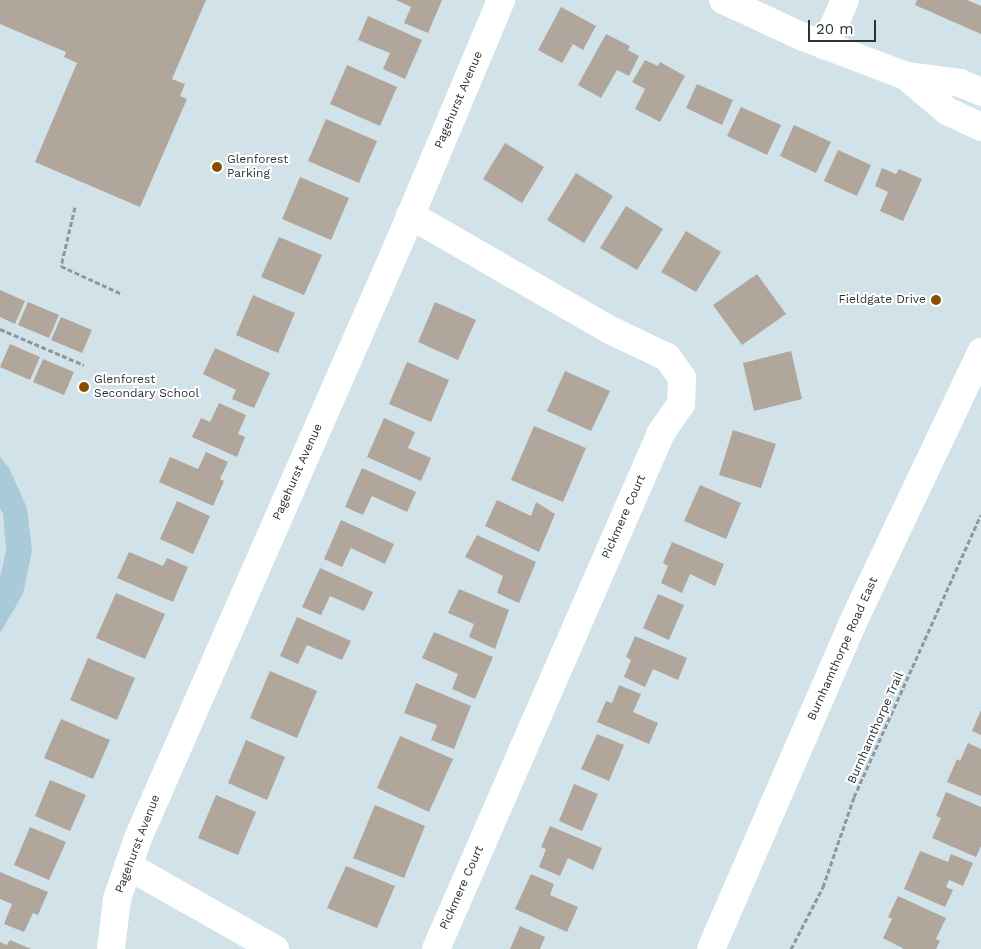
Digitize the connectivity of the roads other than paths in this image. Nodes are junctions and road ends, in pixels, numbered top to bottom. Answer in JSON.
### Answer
{"nodes":[{"id":1,"x":501,"y":0,"type":"edge"},
{"id":2,"x":723,"y":0,"type":"edge"},
{"id":3,"x":845,"y":0,"type":"edge"},
{"id":4,"x":825,"y":46,"type":"junction"},
{"id":5,"x":906,"y":76,"type":"junction"},
{"id":6,"x":981,"y":92,"type":"edge"},
{"id":7,"x":981,"y":127,"type":"edge"},
{"id":8,"x":410,"y":215,"type":"junction"},
{"id":9,"x":981,"y":352,"type":"edge"},
{"id":10,"x":128,"y":866,"type":"junction"},
{"id":11,"x":111,"y":949,"type":"edge"},
{"id":12,"x":275,"y":949,"type":"edge"},
{"id":13,"x":436,"y":949,"type":"edge"},
{"id":14,"x":710,"y":949,"type":"edge"}],
"edges":[{"from":1,"to":8,"type":"street","name":"Pagehurst Avenue"},
{"from":2,"to":4,"type":"street"},
{"from":3,"to":4,"type":"street"},
{"from":4,"to":5,"type":"street"},
{"from":5,"to":6,"type":"street"},
{"from":5,"to":7,"type":"street"},
{"from":8,"to":10,"type":"street","name":"Pagehurst Avenue"},
{"from":8,"to":13,"type":"street","name":"Pickmere Court"},
{"from":9,"to":14,"type":"street","name":"Burnhamthorpe Road East"},
{"from":10,"to":11,"type":"street","name":"Pagehurst Avenue"},
{"from":10,"to":12,"type":"street"}]}
